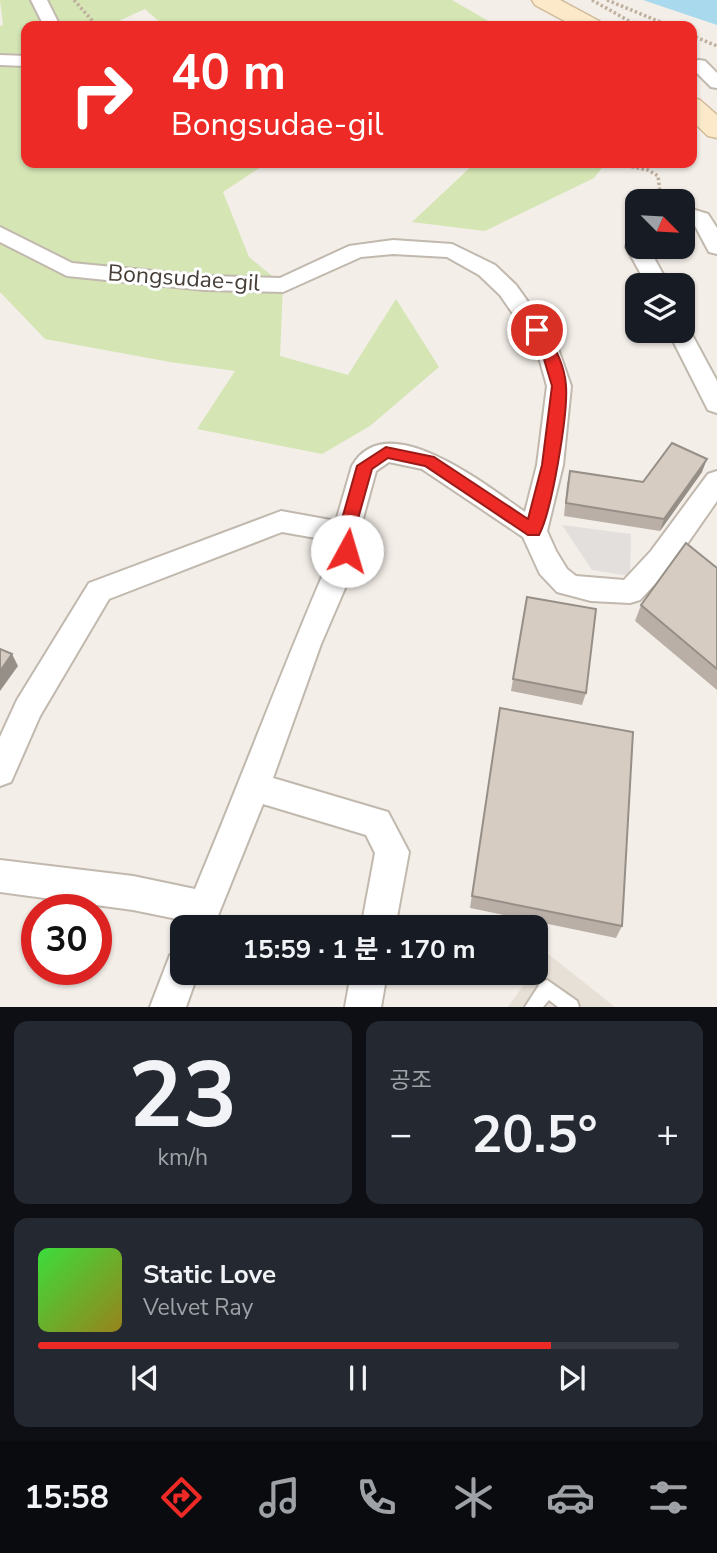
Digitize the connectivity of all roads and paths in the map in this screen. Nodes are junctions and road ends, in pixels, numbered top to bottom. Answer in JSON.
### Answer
{"nodes":[{"id":1,"x":39,"y":0,"type":"edge"},
{"id":2,"x":74,"y":0,"type":"edge"},
{"id":3,"x":543,"y":0,"type":"edge"},
{"id":4,"x":593,"y":0,"type":"edge"},
{"id":5,"x":607,"y":0,"type":"edge"},
{"id":6,"x":50,"y":21,"type":"edge"},
{"id":7,"x":93,"y":21,"type":"edge"},
{"id":8,"x":582,"y":21,"type":"edge"},
{"id":9,"x":629,"y":21,"type":"edge"},
{"id":10,"x":658,"y":21,"type":"edge"},
{"id":11,"x":697,"y":38,"type":"edge"},
{"id":12,"x":717,"y":46,"type":"edge"},
{"id":13,"x":0,"y":60,"type":"edge"},
{"id":14,"x":21,"y":61,"type":"edge"},
{"id":15,"x":699,"y":65,"type":"dead end"},
{"id":16,"x":717,"y":83,"type":"edge"},
{"id":17,"x":697,"y":111,"type":"edge"},
{"id":18,"x":717,"y":130,"type":"edge"},
{"id":19,"x":638,"y":168,"type":"edge"},
{"id":20,"x":659,"y":189,"type":"edge"},
{"id":21,"x":695,"y":216,"type":"edge"},
{"id":22,"x":0,"y":233,"type":"edge"},
{"id":23,"x":717,"y":247,"type":"edge"},
{"id":24,"x":686,"y":343,"type":"edge"},
{"id":25,"x":717,"y":404,"type":"edge"},
{"id":26,"x":717,"y":481,"type":"edge"},
{"id":27,"x":534,"y":531,"type":"junction"},
{"id":28,"x":346,"y":533,"type":"junction"},
{"id":29,"x":0,"y":772,"type":"edge"},
{"id":30,"x":254,"y":787,"type":"junction"},
{"id":31,"x":0,"y":876,"type":"edge"},
{"id":32,"x":191,"y":915,"type":"edge"},
{"id":33,"x":200,"y":915,"type":"edge"},
{"id":34,"x":380,"y":915,"type":"edge"},
{"id":35,"x":176,"y":985,"type":"edge"},
{"id":36,"x":367,"y":985,"type":"edge"},
{"id":37,"x":168,"y":1007,"type":"edge"},
{"id":38,"x":363,"y":1007,"type":"edge"},
{"id":39,"x":533,"y":1007,"type":"edge"},
{"id":40,"x":571,"y":1007,"type":"edge"}],
"edges":[{"from":1,"to":6,"type":"street"},
{"from":2,"to":7,"type":"path"},
{"from":3,"to":8,"type":"street"},
{"from":4,"to":9,"type":"path"},
{"from":5,"to":10,"type":"path"},
{"from":11,"to":12,"type":"path"},
{"from":13,"to":14,"type":"street"},
{"from":15,"to":16,"type":"street"},
{"from":17,"to":18,"type":"street"},
{"from":19,"to":20,"type":"path"},
{"from":21,"to":23,"type":"street"},
{"from":22,"to":27,"type":"street","name":"Bongsudae-gil"},
{"from":24,"to":25,"type":"street"},
{"from":26,"to":27,"type":"street"},
{"from":27,"to":28,"type":"street"},
{"from":28,"to":29,"type":"street"},
{"from":28,"to":30,"type":"street"},
{"from":30,"to":33,"type":"street"},
{"from":30,"to":34,"type":"street"},
{"from":31,"to":32,"type":"street"},
{"from":35,"to":37,"type":"street"},
{"from":36,"to":38,"type":"street"},
{"from":39,"to":40,"type":"lane"}]}
